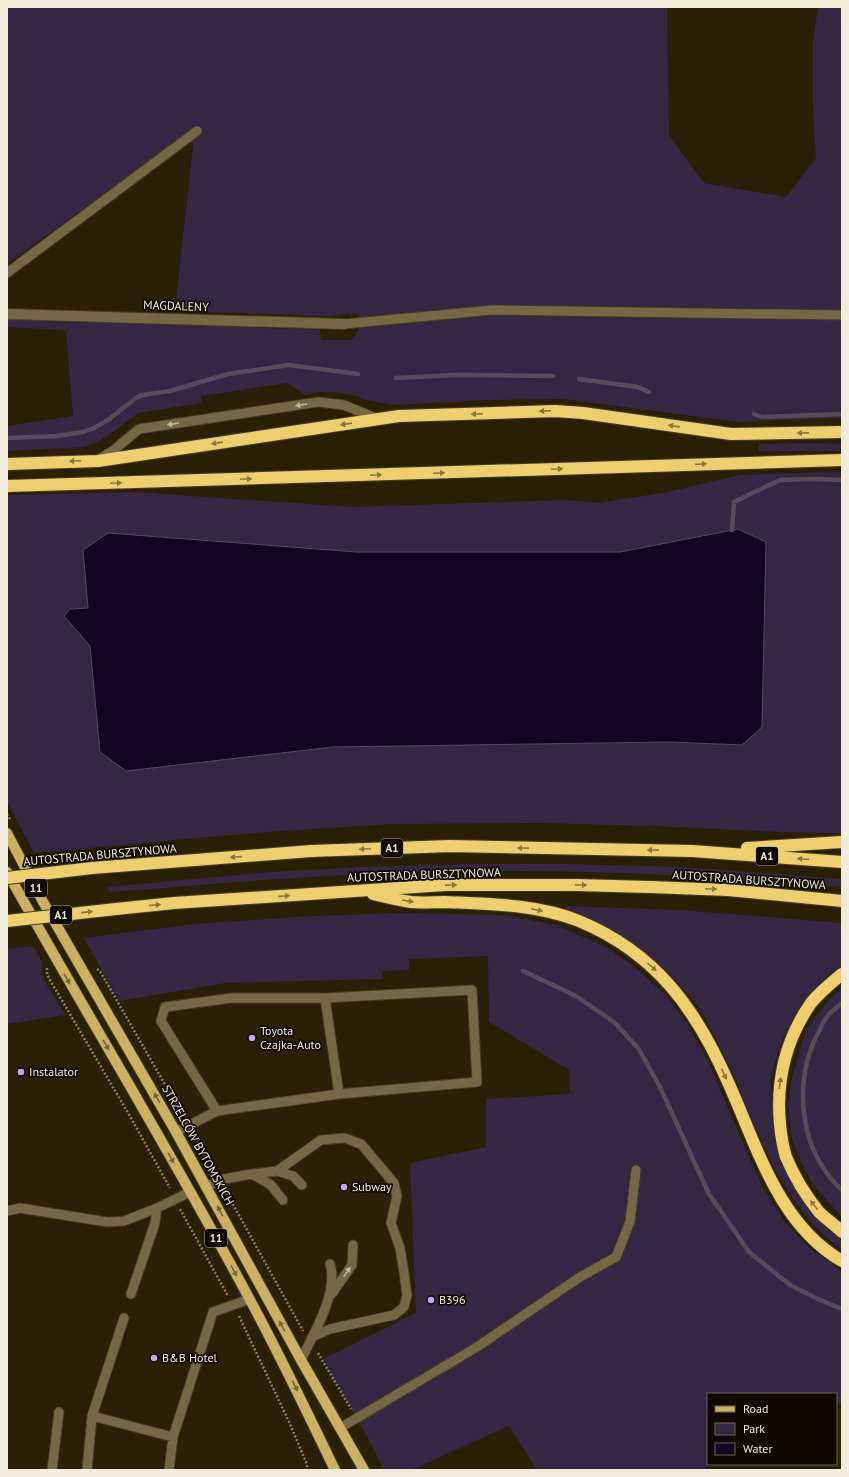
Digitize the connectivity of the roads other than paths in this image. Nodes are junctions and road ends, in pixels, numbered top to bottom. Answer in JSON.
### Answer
{"nodes":[{"id":1,"x":197,"y":130,"type":"dead end"},
{"id":2,"x":7,"y":273,"type":"edge"},
{"id":3,"x":7,"y":314,"type":"edge"},
{"id":4,"x":842,"y":315,"type":"edge"},
{"id":5,"x":344,"y":324,"type":"joint"},
{"id":6,"x":379,"y":419,"type":"junction"},
{"id":7,"x":842,"y":432,"type":"edge"},
{"id":8,"x":98,"y":460,"type":"junction"},
{"id":9,"x":842,"y":460,"type":"edge"},
{"id":10,"x":7,"y":464,"type":"edge"},
{"id":11,"x":7,"y":486,"type":"edge"},
{"id":12,"x":7,"y":833,"type":"edge"},
{"id":13,"x":842,"y":842,"type":"edge"},
{"id":14,"x":692,"y":851,"type":"junction"},
{"id":15,"x":842,"y":862,"type":"edge"},
{"id":16,"x":7,"y":872,"type":"edge"},
{"id":17,"x":7,"y":878,"type":"edge"},
{"id":18,"x":356,"y":891,"type":"junction"},
{"id":19,"x":842,"y":901,"type":"edge"},
{"id":20,"x":7,"y":921,"type":"edge"},
{"id":21,"x":842,"y":974,"type":"edge"},
{"id":22,"x":325,"y":998,"type":"junction"},
{"id":23,"x":339,"y":1094,"type":"junction"},
{"id":24,"x":217,"y":1111,"type":"junction"},
{"id":25,"x":176,"y":1132,"type":"junction"},
{"id":26,"x":636,"y":1170,"type":"dead end"},
{"id":27,"x":276,"y":1171,"type":"junction"},
{"id":28,"x":252,"y":1174,"type":"junction"},
{"id":29,"x":302,"y":1185,"type":"dead end"},
{"id":30,"x":207,"y":1186,"type":"junction"},
{"id":31,"x":190,"y":1192,"type":"junction"},
{"id":32,"x":284,"y":1200,"type":"dead end"},
{"id":33,"x":157,"y":1208,"type":"junction"},
{"id":34,"x":7,"y":1211,"type":"edge"},
{"id":35,"x":842,"y":1232,"type":"edge"},
{"id":36,"x":353,"y":1246,"type":"dead end"},
{"id":37,"x":842,"y":1261,"type":"edge"},
{"id":38,"x":330,"y":1264,"type":"dead end"},
{"id":39,"x":131,"y":1294,"type":"dead end"},
{"id":40,"x":330,"y":1296,"type":"junction"},
{"id":41,"x":250,"y":1298,"type":"junction"},
{"id":42,"x":124,"y":1318,"type":"dead end"},
{"id":43,"x":312,"y":1337,"type":"junction"},
{"id":44,"x":301,"y":1360,"type":"junction"},
{"id":45,"x":59,"y":1412,"type":"dead end"},
{"id":46,"x":92,"y":1416,"type":"junction"},
{"id":47,"x":340,"y":1428,"type":"junction"},
{"id":48,"x":173,"y":1437,"type":"junction"},
{"id":49,"x":52,"y":1470,"type":"edge"},
{"id":50,"x":87,"y":1470,"type":"edge"},
{"id":51,"x":169,"y":1470,"type":"edge"},
{"id":52,"x":335,"y":1470,"type":"edge"},
{"id":53,"x":364,"y":1470,"type":"edge"}],
"edges":[{"from":1,"to":2,"type":"lane"},
{"from":3,"to":5,"type":"street","name":"MAGDALENY"},
{"from":4,"to":5,"type":"lane"},
{"from":7,"to":6,"type":"highway","one_way":true},
{"from":6,"to":8,"type":"highway","one_way":true},
{"from":6,"to":8,"type":"lane","one_way":true},
{"from":8,"to":10,"type":"highway","one_way":true},
{"from":11,"to":9,"type":"highway","one_way":true},
{"from":25,"to":12,"type":"main road","name":"STRZELCÓW BYTOMSKICH","number":"11","one_way":true},
{"from":13,"to":14,"type":"highway"},
{"from":15,"to":14,"type":"highway","name":"AUTOSTRADA BURSZTYNOWA","number":"A1","one_way":true},
{"from":14,"to":17,"type":"highway","name":"AUTOSTRADA BURSZTYNOWA","number":"A1","one_way":true,"bridge":true},
{"from":16,"to":31,"type":"main road","number":"11","one_way":true},
{"from":18,"to":19,"type":"highway","name":"AUTOSTRADA BURSZTYNOWA","number":"A1","one_way":true},
{"from":20,"to":18,"type":"highway","name":"AUTOSTRADA BURSZTYNOWA","number":"A1","one_way":true,"bridge":true},
{"from":18,"to":37,"type":"highway","one_way":true},
{"from":35,"to":21,"type":"highway","one_way":true},
{"from":22,"to":23,"type":"lane"},
{"from":22,"to":23,"type":"lane"},
{"from":22,"to":24,"type":"lane"},
{"from":23,"to":24,"type":"lane"},
{"from":24,"to":25,"type":"lane"},
{"from":25,"to":30,"type":"main road","name":"STRZELCÓW BYTOMSKICH","number":"11"},
{"from":26,"to":47,"type":"lane"},
{"from":27,"to":28,"type":"lane"},
{"from":27,"to":29,"type":"lane"},
{"from":27,"to":43,"type":"lane"},
{"from":28,"to":30,"type":"lane"},
{"from":28,"to":32,"type":"lane"},
{"from":44,"to":30,"type":"main road","name":"STRZELCÓW BYTOMSKICH","number":"11","one_way":true},
{"from":31,"to":33,"type":"lane"},
{"from":31,"to":41,"type":"main road","number":"11","one_way":true},
{"from":33,"to":34,"type":"lane"},
{"from":33,"to":39,"type":"lane"},
{"from":40,"to":36,"type":"lane","one_way":true},
{"from":38,"to":40,"type":"lane"},
{"from":40,"to":43,"type":"lane"},
{"from":41,"to":48,"type":"lane"},
{"from":41,"to":52,"type":"main road","number":"11","one_way":true},
{"from":42,"to":46,"type":"lane"},
{"from":43,"to":44,"type":"lane"},
{"from":44,"to":47,"type":"main road","name":"STRZELCÓW BYTOMSKICH","number":"11"},
{"from":45,"to":49,"type":"lane"},
{"from":46,"to":48,"type":"lane"},
{"from":46,"to":50,"type":"lane"},
{"from":47,"to":53,"type":"main road","name":"STRZELCÓW BYTOMSKICH","number":"11"},
{"from":48,"to":51,"type":"lane"}]}
